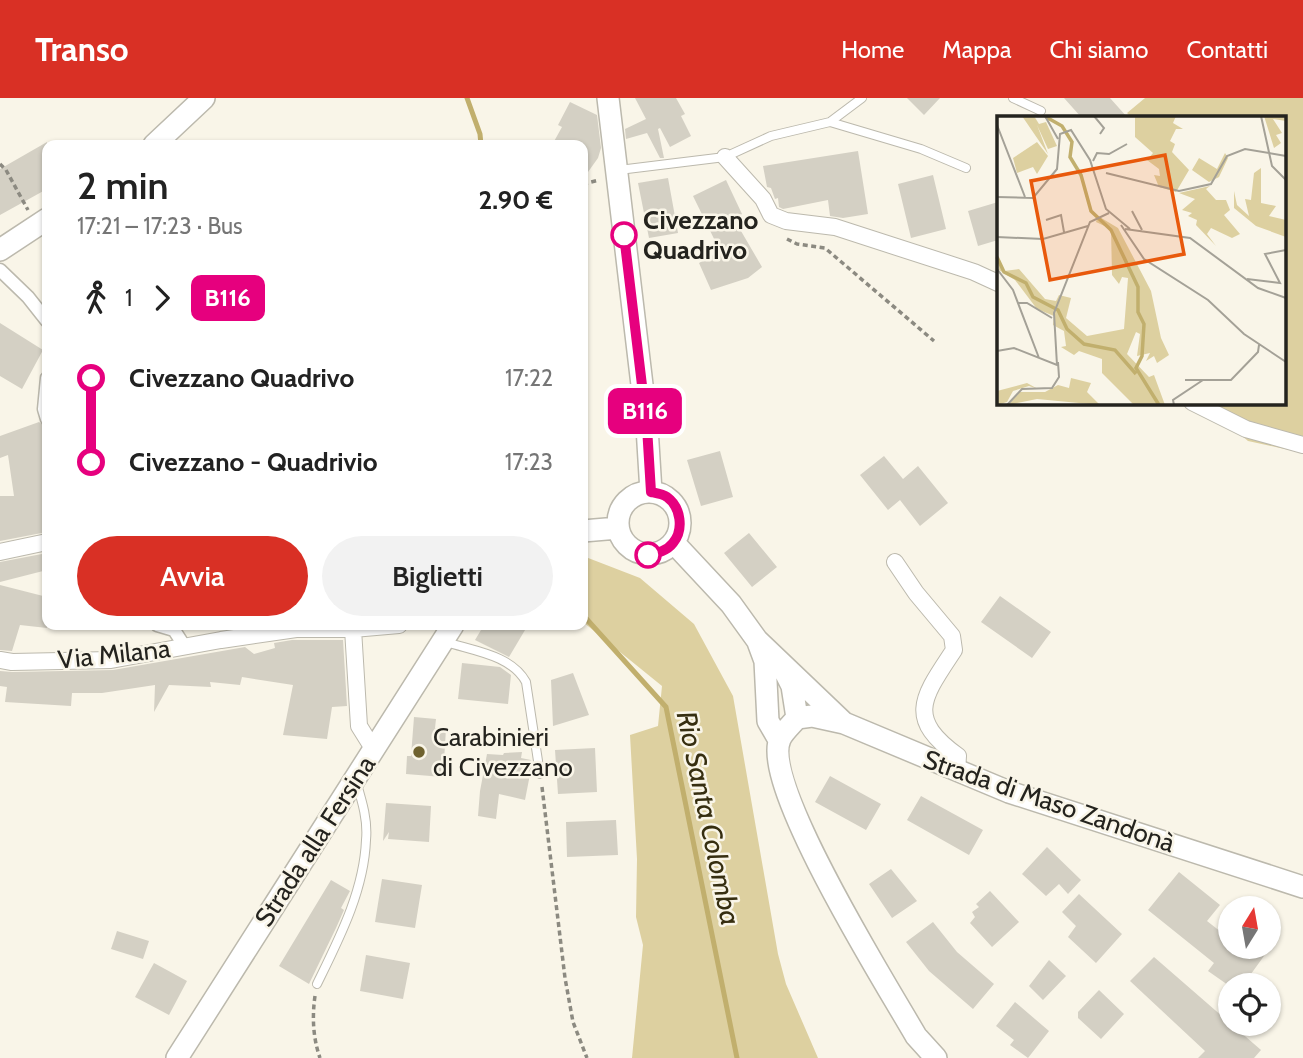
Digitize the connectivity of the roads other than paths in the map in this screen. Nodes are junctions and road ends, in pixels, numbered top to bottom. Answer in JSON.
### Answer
{"nodes":[{"id":1,"x":204,"y":98,"type":"edge"},
{"id":2,"x":608,"y":98,"type":"edge"},
{"id":3,"x":862,"y":98,"type":"edge"},
{"id":4,"x":1013,"y":98,"type":"edge"},
{"id":5,"x":1041,"y":111,"type":"dead end"},
{"id":6,"x":830,"y":122,"type":"junction"},
{"id":7,"x":159,"y":140,"type":"edge"},
{"id":8,"x":725,"y":156,"type":"junction"},
{"id":9,"x":966,"y":168,"type":"dead end"},
{"id":10,"x":616,"y":170,"type":"junction"},
{"id":11,"x":39,"y":224,"type":"edge"},
{"id":12,"x":0,"y":250,"type":"edge"},
{"id":13,"x":0,"y":270,"type":"edge"},
{"id":14,"x":997,"y":282,"type":"edge"},
{"id":15,"x":42,"y":314,"type":"edge"},
{"id":16,"x":1196,"y":404,"type":"edge"},
{"id":17,"x":1303,"y":445,"type":"edge"},
{"id":18,"x":651,"y":492,"type":"junction"},
{"id":19,"x":618,"y":528,"type":"junction"},
{"id":20,"x":589,"y":530,"type":"edge"},
{"id":21,"x":42,"y":543,"type":"edge"},
{"id":22,"x":674,"y":543,"type":"junction"},
{"id":23,"x":0,"y":552,"type":"edge"},
{"id":24,"x":895,"y":562,"type":"dead end"},
{"id":25,"x":174,"y":630,"type":"edge"},
{"id":26,"x":271,"y":630,"type":"edge"},
{"id":27,"x":353,"y":630,"type":"edge"},
{"id":28,"x":222,"y":632,"type":"edge"},
{"id":29,"x":448,"y":633,"type":"edge"},
{"id":30,"x":757,"y":640,"type":"junction"},
{"id":31,"x":185,"y":647,"type":"junction"},
{"id":32,"x":0,"y":660,"type":"edge"},
{"id":33,"x":783,"y":666,"type":"junction"},
{"id":34,"x":766,"y":686,"type":"junction"},
{"id":35,"x":797,"y":718,"type":"junction"},
{"id":36,"x":844,"y":723,"type":"junction"},
{"id":37,"x":779,"y":740,"type":"junction"},
{"id":38,"x":374,"y":750,"type":"junction"},
{"id":39,"x":957,"y":771,"type":"junction"},
{"id":40,"x":540,"y":774,"type":"road end"},
{"id":41,"x":355,"y":779,"type":"junction"},
{"id":42,"x":1303,"y":887,"type":"edge"},
{"id":43,"x":317,"y":984,"type":"road end"},
{"id":44,"x":177,"y":1058,"type":"edge"},
{"id":45,"x":936,"y":1058,"type":"edge"}],
"edges":[{"from":1,"to":7,"type":"street"},
{"from":2,"to":10,"type":"street"},
{"from":3,"to":6,"type":"lane"},
{"from":4,"to":5,"type":"lane"},
{"from":6,"to":8,"type":"lane"},
{"from":6,"to":9,"type":"lane"},
{"from":8,"to":10,"type":"lane"},
{"from":8,"to":14,"type":"street"},
{"from":10,"to":18,"type":"street"},
{"from":11,"to":12,"type":"street"},
{"from":13,"to":15,"type":"street"},
{"from":16,"to":17,"type":"street"},
{"from":18,"to":19,"type":"street"},
{"from":18,"to":22,"type":"street"},
{"from":19,"to":20,"type":"street"},
{"from":19,"to":22,"type":"street"},
{"from":21,"to":23,"type":"street"},
{"from":22,"to":30,"type":"street"},
{"from":24,"to":39,"type":"street"},
{"from":25,"to":31,"type":"street"},
{"from":26,"to":28,"type":"street","name":"Via Milana"},
{"from":27,"to":38,"type":"street"},
{"from":28,"to":31,"type":"street","name":"Via Milana"},
{"from":29,"to":38,"type":"street","name":"Strada alla Fersina"},
{"from":29,"to":40,"type":"lane"},
{"from":30,"to":33,"type":"street"},
{"from":30,"to":34,"type":"street"},
{"from":31,"to":32,"type":"street","name":"Via Milana"},
{"from":33,"to":35,"type":"street"},
{"from":33,"to":36,"type":"street"},
{"from":34,"to":35,"type":"street"},
{"from":34,"to":37,"type":"street"},
{"from":35,"to":36,"type":"street","name":"Strada di Maso Zandonà"},
{"from":35,"to":37,"type":"street"},
{"from":36,"to":39,"type":"street","name":"Strada di Maso Zandonà"},
{"from":37,"to":45,"type":"street"},
{"from":38,"to":41,"type":"street","name":"Strada alla Fersina"},
{"from":39,"to":42,"type":"street","name":"Strada di Maso Zandonà"},
{"from":41,"to":43,"type":"lane"},
{"from":41,"to":44,"type":"street","name":"Strada alla Fersina"}]}
